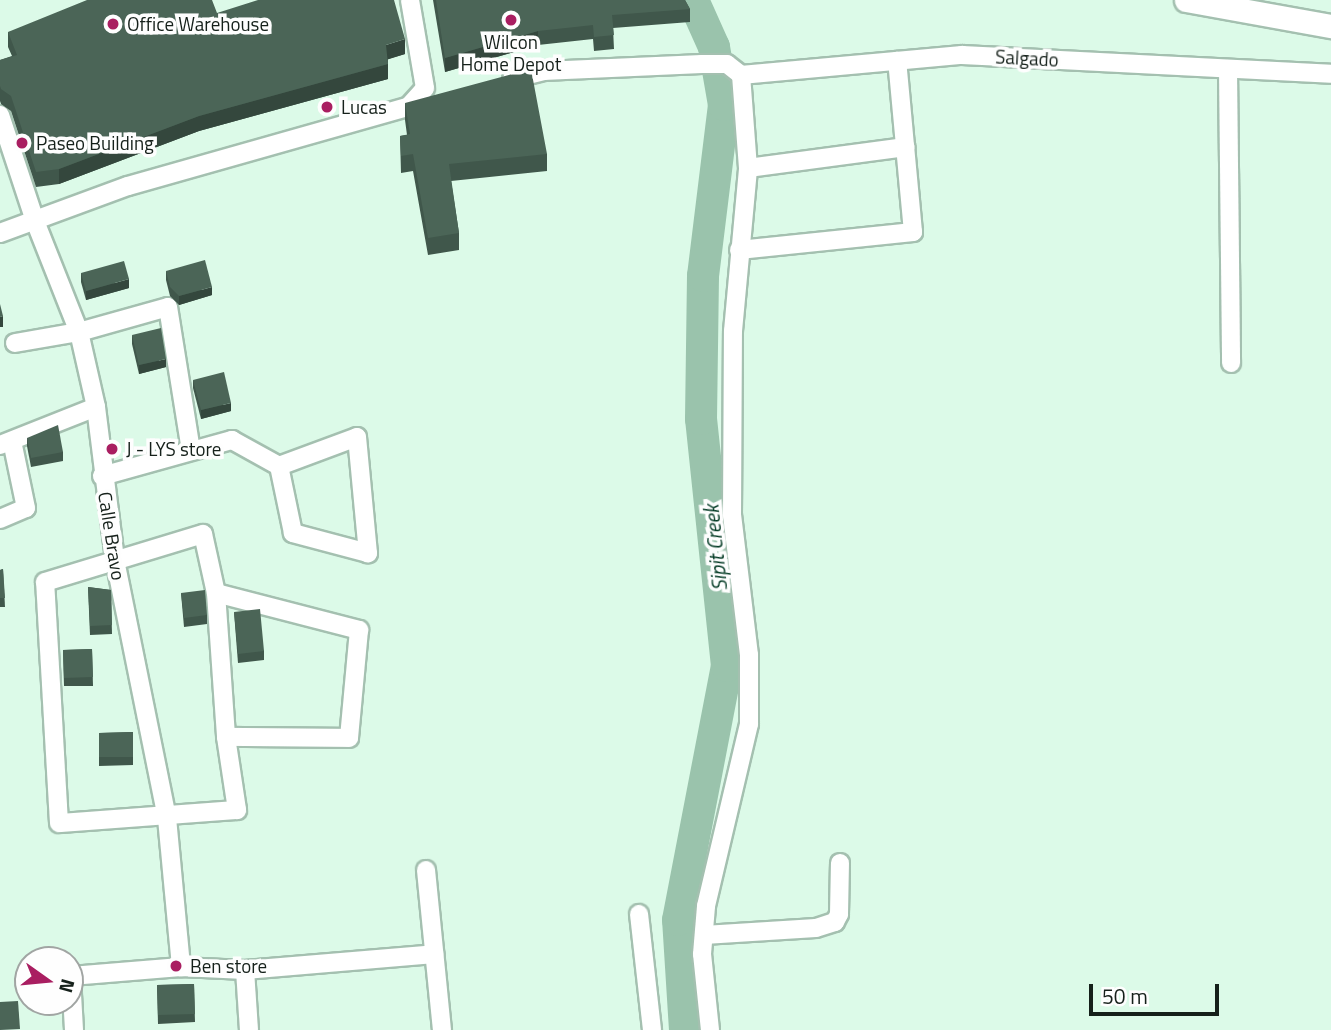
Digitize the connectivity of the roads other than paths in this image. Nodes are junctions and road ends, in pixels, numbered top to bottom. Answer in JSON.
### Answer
{"nodes":[{"id":1,"x":410,"y":0,"type":"edge"},
{"id":2,"x":1186,"y":0,"type":"edge"},
{"id":3,"x":1331,"y":26,"type":"edge"},
{"id":4,"x":897,"y":61,"type":"junction"},
{"id":5,"x":1228,"y":69,"type":"junction"},
{"id":6,"x":734,"y":70,"type":"junction"},
{"id":7,"x":1331,"y":74,"type":"edge"},
{"id":8,"x":494,"y":84,"type":"edge"},
{"id":9,"x":445,"y":97,"type":"edge"},
{"id":10,"x":408,"y":107,"type":"junction"},
{"id":11,"x":0,"y":115,"type":"edge"},
{"id":12,"x":906,"y":148,"type":"junction"},
{"id":13,"x":748,"y":168,"type":"junction"},
{"id":14,"x":35,"y":221,"type":"junction"},
{"id":15,"x":0,"y":233,"type":"edge"},
{"id":16,"x":739,"y":250,"type":"junction"},
{"id":17,"x":79,"y":332,"type":"junction"},
{"id":18,"x":15,"y":343,"type":"dead end"},
{"id":19,"x":1231,"y":363,"type":"dead end"},
{"id":20,"x":96,"y":407,"type":"junction"},
{"id":21,"x":6,"y":443,"type":"edge"},
{"id":22,"x":191,"y":450,"type":"junction"},
{"id":23,"x":279,"y":466,"type":"junction"},
{"id":24,"x":102,"y":476,"type":"junction"},
{"id":25,"x":0,"y":519,"type":"edge"},
{"id":26,"x":115,"y":560,"type":"junction"},
{"id":27,"x":216,"y":593,"type":"junction"},
{"id":28,"x":226,"y":737,"type":"junction"},
{"id":29,"x":167,"y":818,"type":"junction"},
{"id":30,"x":840,"y":863,"type":"dead end"},
{"id":31,"x":426,"y":870,"type":"dead end"},
{"id":32,"x":639,"y":914,"type":"dead end"},
{"id":33,"x":704,"y":935,"type":"junction"},
{"id":34,"x":434,"y":954,"type":"junction"},
{"id":35,"x":181,"y":967,"type":"junction"},
{"id":36,"x":245,"y":970,"type":"junction"},
{"id":37,"x":74,"y":1030,"type":"edge"},
{"id":38,"x":249,"y":1030,"type":"edge"},
{"id":39,"x":442,"y":1030,"type":"edge"},
{"id":40,"x":652,"y":1030,"type":"edge"},
{"id":41,"x":710,"y":1030,"type":"edge"}],
"edges":[{"from":1,"to":10,"type":"street"},
{"from":2,"to":3,"type":"main road"},
{"from":4,"to":5,"type":"street","name":"Salgado"},
{"from":4,"to":6,"type":"street","name":"Salgado"},
{"from":4,"to":12,"type":"street"},
{"from":5,"to":7,"type":"street","name":"Salgado"},
{"from":5,"to":19,"type":"street"},
{"from":6,"to":8,"type":"street","name":"Salgado"},
{"from":6,"to":13,"type":"street"},
{"from":9,"to":10,"type":"street"},
{"from":10,"to":14,"type":"street"},
{"from":11,"to":14,"type":"street","name":"Calle Bravo"},
{"from":12,"to":13,"type":"street"},
{"from":12,"to":16,"type":"street"},
{"from":13,"to":16,"type":"street"},
{"from":14,"to":15,"type":"street"},
{"from":14,"to":17,"type":"street","name":"Calle Bravo"},
{"from":16,"to":33,"type":"street"},
{"from":17,"to":18,"type":"street"},
{"from":17,"to":20,"type":"street","name":"Calle Bravo"},
{"from":17,"to":22,"type":"street"},
{"from":20,"to":21,"type":"street"},
{"from":20,"to":24,"type":"street","name":"Calle Bravo"},
{"from":21,"to":25,"type":"street"},
{"from":22,"to":23,"type":"street"},
{"from":22,"to":24,"type":"street"},
{"from":23,"to":23,"type":"street"},
{"from":24,"to":26,"type":"street","name":"Calle Bravo"},
{"from":26,"to":27,"type":"street"},
{"from":26,"to":29,"type":"street","name":"Calle Bravo"},
{"from":26,"to":29,"type":"street"},
{"from":27,"to":28,"type":"street"},
{"from":27,"to":28,"type":"street"},
{"from":28,"to":29,"type":"street"},
{"from":29,"to":35,"type":"street","name":"Calle Bravo"},
{"from":30,"to":33,"type":"street"},
{"from":31,"to":34,"type":"street"},
{"from":32,"to":40,"type":"street"},
{"from":33,"to":41,"type":"street"},
{"from":34,"to":36,"type":"street"},
{"from":34,"to":39,"type":"street"},
{"from":35,"to":36,"type":"street"},
{"from":35,"to":37,"type":"street"},
{"from":36,"to":38,"type":"street"}]}
